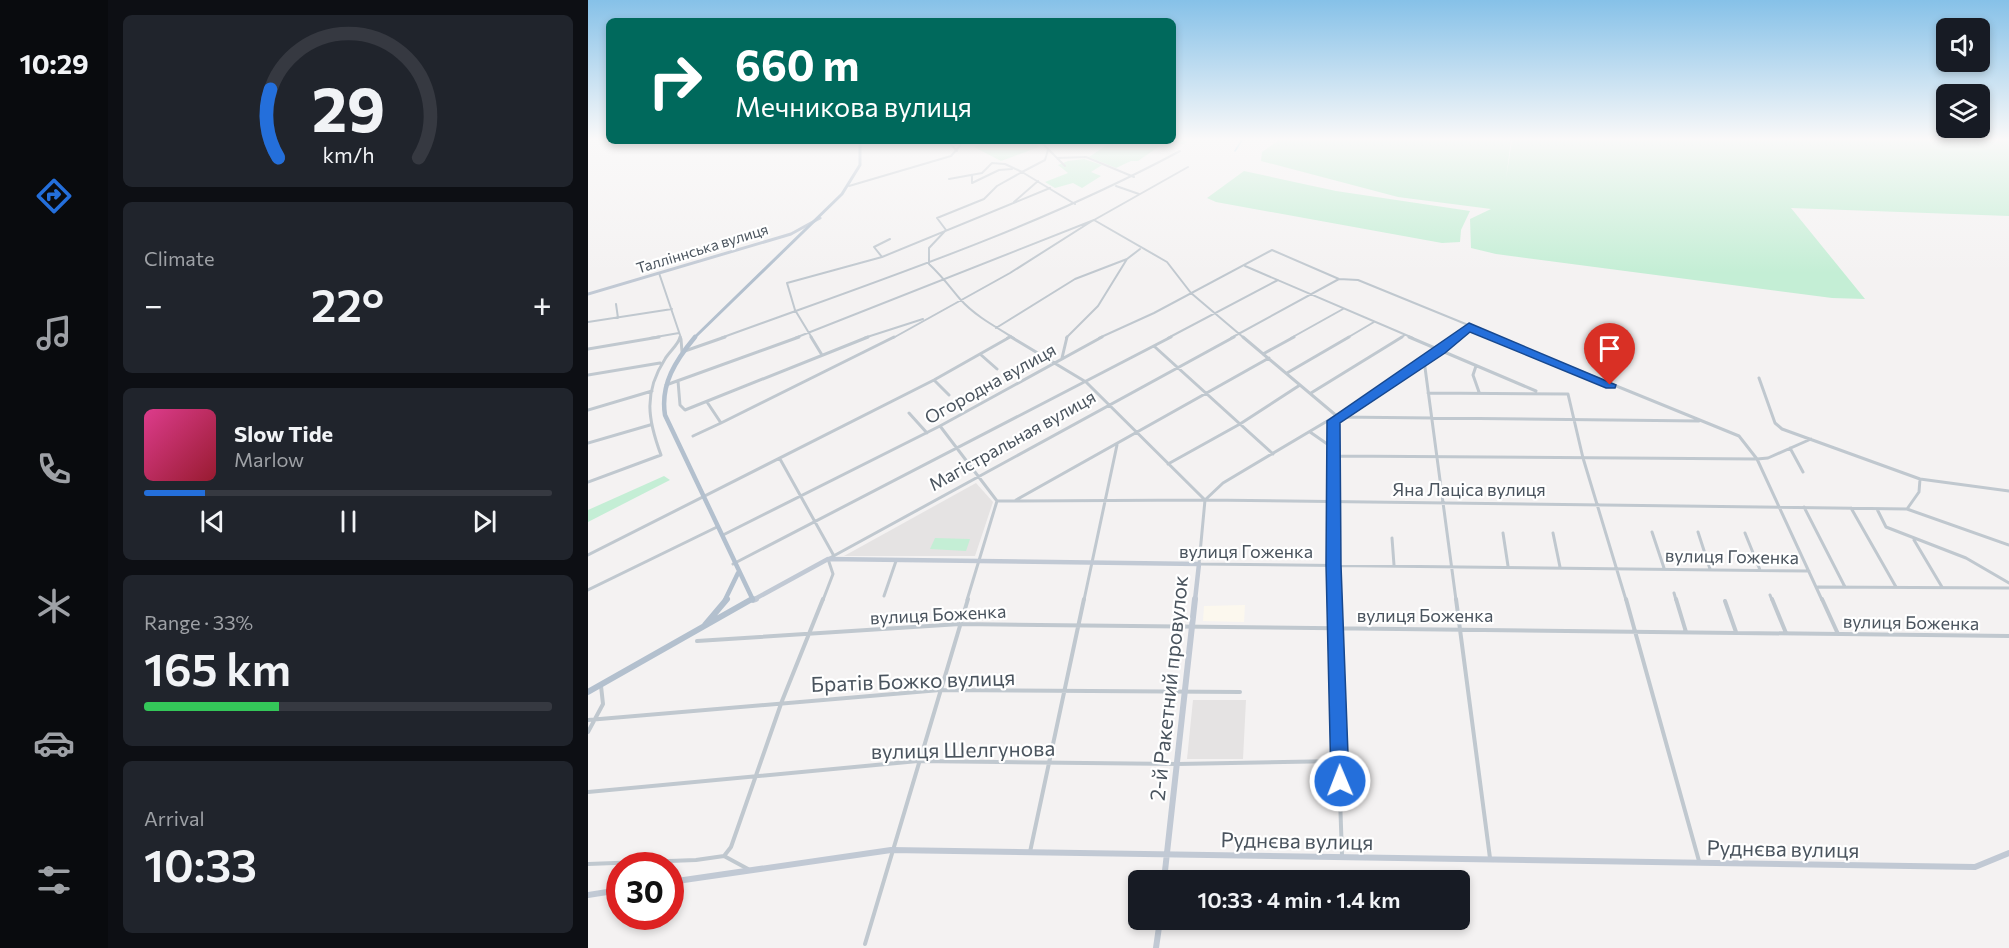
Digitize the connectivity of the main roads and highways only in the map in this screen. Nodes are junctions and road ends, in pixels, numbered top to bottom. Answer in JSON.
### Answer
{"nodes":[{"id":1,"x":850,"y":184,"type":"edge"},
{"id":2,"x":738,"y":573,"type":"junction"},
{"id":3,"x":701,"y":629,"type":"junction"},
{"id":4,"x":588,"y":692,"type":"edge"}],
"edges":[{"from":1,"to":2,"type":"main road"},
{"from":2,"to":3,"type":"main road"},
{"from":2,"to":3,"type":"main road","name":"Магістральная вулиця"},
{"from":3,"to":4,"type":"main road","name":"Магістральная вулиця"}]}
